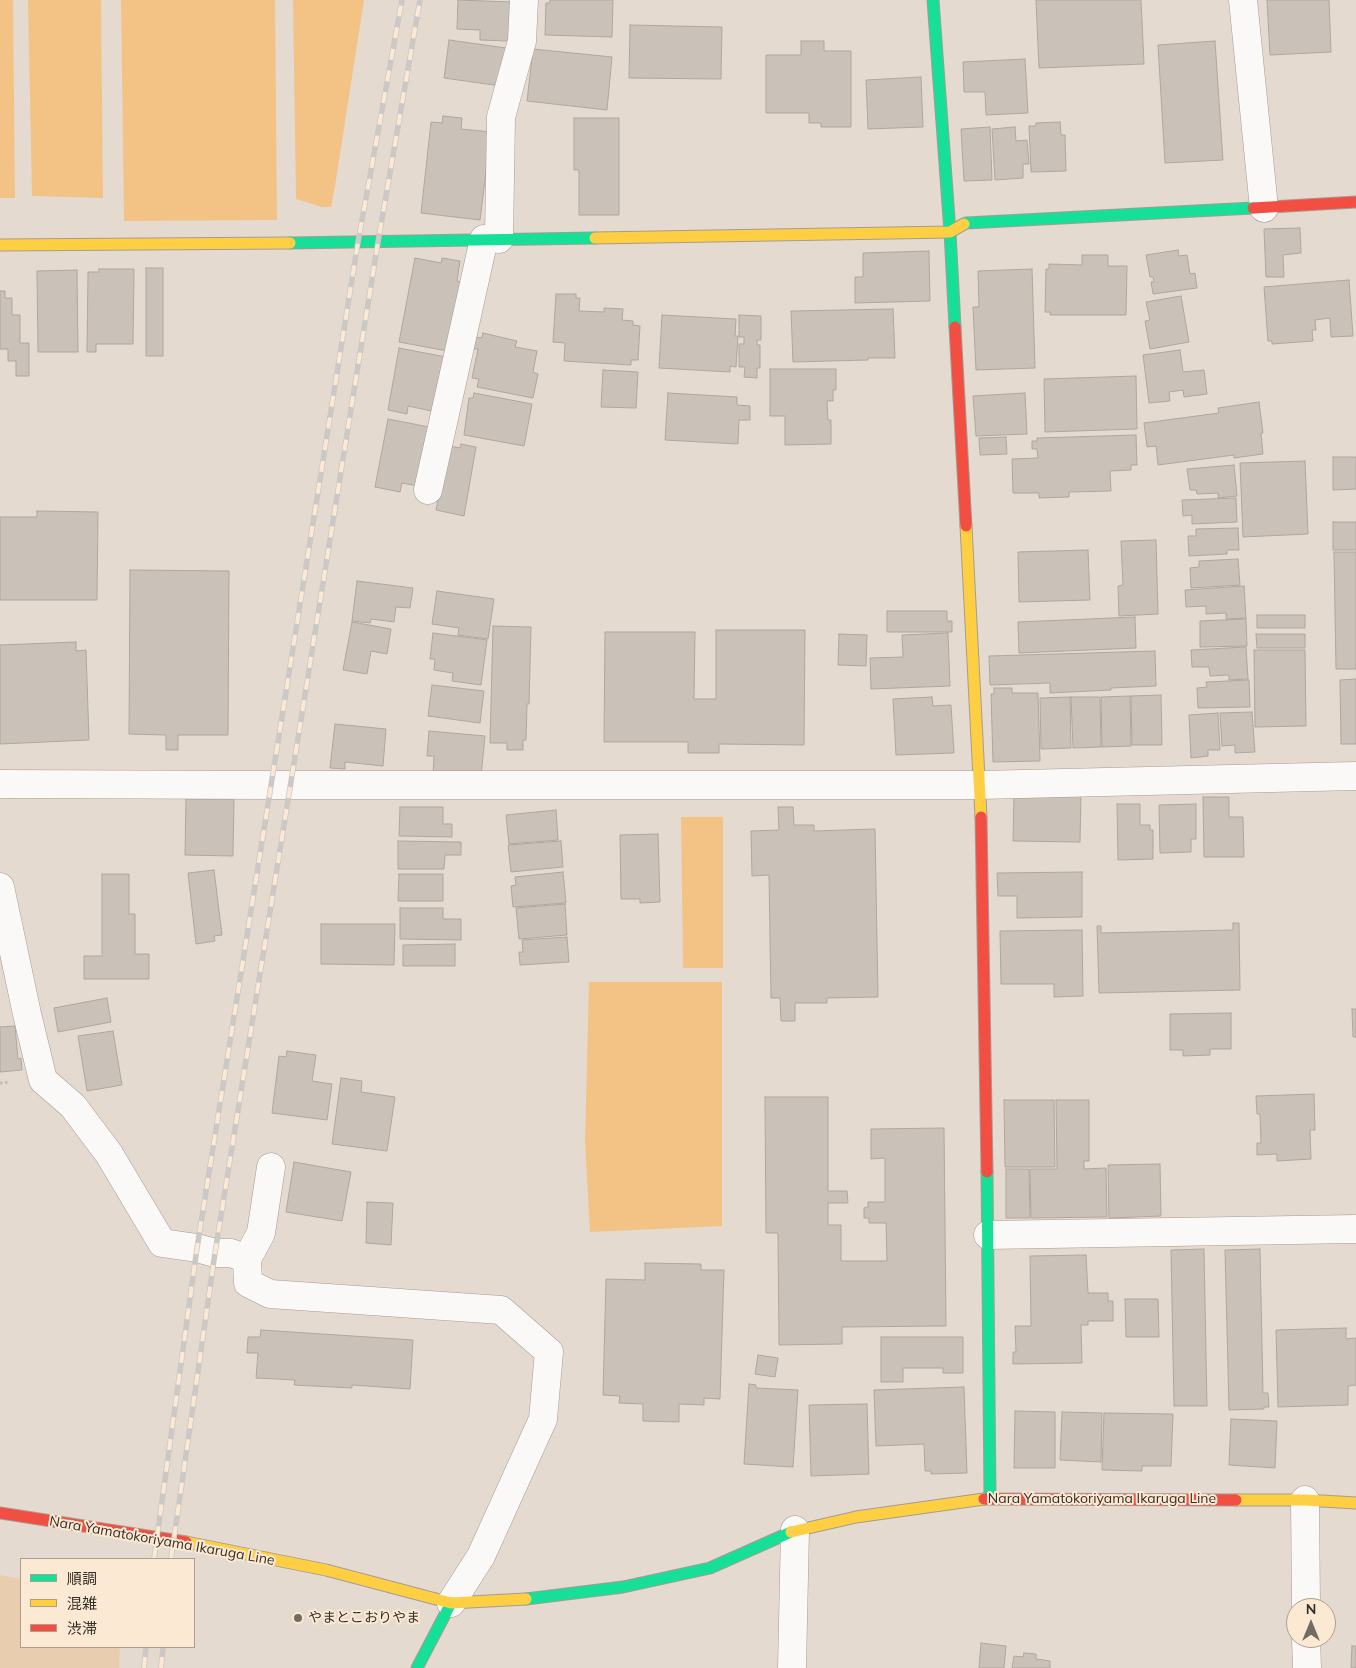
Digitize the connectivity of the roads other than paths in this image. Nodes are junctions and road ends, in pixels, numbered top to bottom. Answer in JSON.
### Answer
{"nodes":[{"id":1,"x":524,"y":0,"type":"edge"},
{"id":2,"x":933,"y":0,"type":"edge"},
{"id":3,"x":1243,"y":0,"type":"edge"},
{"id":4,"x":1356,"y":202,"type":"edge"},
{"id":5,"x":1264,"y":208,"type":"junction"},
{"id":6,"x":950,"y":232,"type":"junction"},
{"id":7,"x":491,"y":239,"type":"junction"},
{"id":8,"x":0,"y":245,"type":"edge"},
{"id":9,"x":428,"y":490,"type":"dead end"},
{"id":10,"x":1356,"y":776,"type":"edge"},
{"id":11,"x":0,"y":784,"type":"edge"},
{"id":12,"x":980,"y":785,"type":"junction"},
{"id":13,"x":0,"y":887,"type":"edge"},
{"id":14,"x":271,"y":1167,"type":"dead end"},
{"id":15,"x":1356,"y":1229,"type":"edge"},
{"id":16,"x":988,"y":1235,"type":"junction"},
{"id":17,"x":247,"y":1259,"type":"junction"},
{"id":18,"x":990,"y":1498,"type":"junction"},
{"id":19,"x":1305,"y":1500,"type":"junction"},
{"id":20,"x":1356,"y":1503,"type":"edge"},
{"id":21,"x":0,"y":1513,"type":"edge"},
{"id":22,"x":795,"y":1530,"type":"junction"},
{"id":23,"x":1306,"y":1598,"type":"edge"},
{"id":24,"x":450,"y":1603,"type":"junction"},
{"id":25,"x":1306,"y":1648,"type":"edge"},
{"id":26,"x":417,"y":1668,"type":"edge"},
{"id":27,"x":792,"y":1668,"type":"edge"},
{"id":28,"x":1306,"y":1668,"type":"edge"}],
"edges":[{"from":1,"to":7,"type":"street"},
{"from":2,"to":6,"type":"street"},
{"from":3,"to":5,"type":"street"},
{"from":4,"to":5,"type":"street"},
{"from":5,"to":6,"type":"street"},
{"from":6,"to":7,"type":"street"},
{"from":6,"to":12,"type":"street"},
{"from":7,"to":8,"type":"street"},
{"from":7,"to":9,"type":"street"},
{"from":10,"to":12,"type":"street"},
{"from":11,"to":12,"type":"street"},
{"from":12,"to":16,"type":"street"},
{"from":13,"to":17,"type":"street"},
{"from":14,"to":17,"type":"street"},
{"from":15,"to":16,"type":"street"},
{"from":16,"to":18,"type":"street"},
{"from":17,"to":24,"type":"street"},
{"from":18,"to":19,"type":"street","name":"Nara Yamatokoriyama Ikaruga Line"},
{"from":18,"to":22,"type":"street","name":"Nara Yamatokoriyama Ikaruga Line"},
{"from":19,"to":20,"type":"street","name":"Nara Yamatokoriyama Ikaruga Line"},
{"from":19,"to":23,"type":"street"},
{"from":21,"to":24,"type":"street","name":"Nara Yamatokoriyama Ikaruga Line"},
{"from":22,"to":24,"type":"street","name":"Nara Yamatokoriyama Ikaruga Line"},
{"from":22,"to":27,"type":"street"},
{"from":24,"to":26,"type":"street"},
{"from":25,"to":28,"type":"street"}]}
